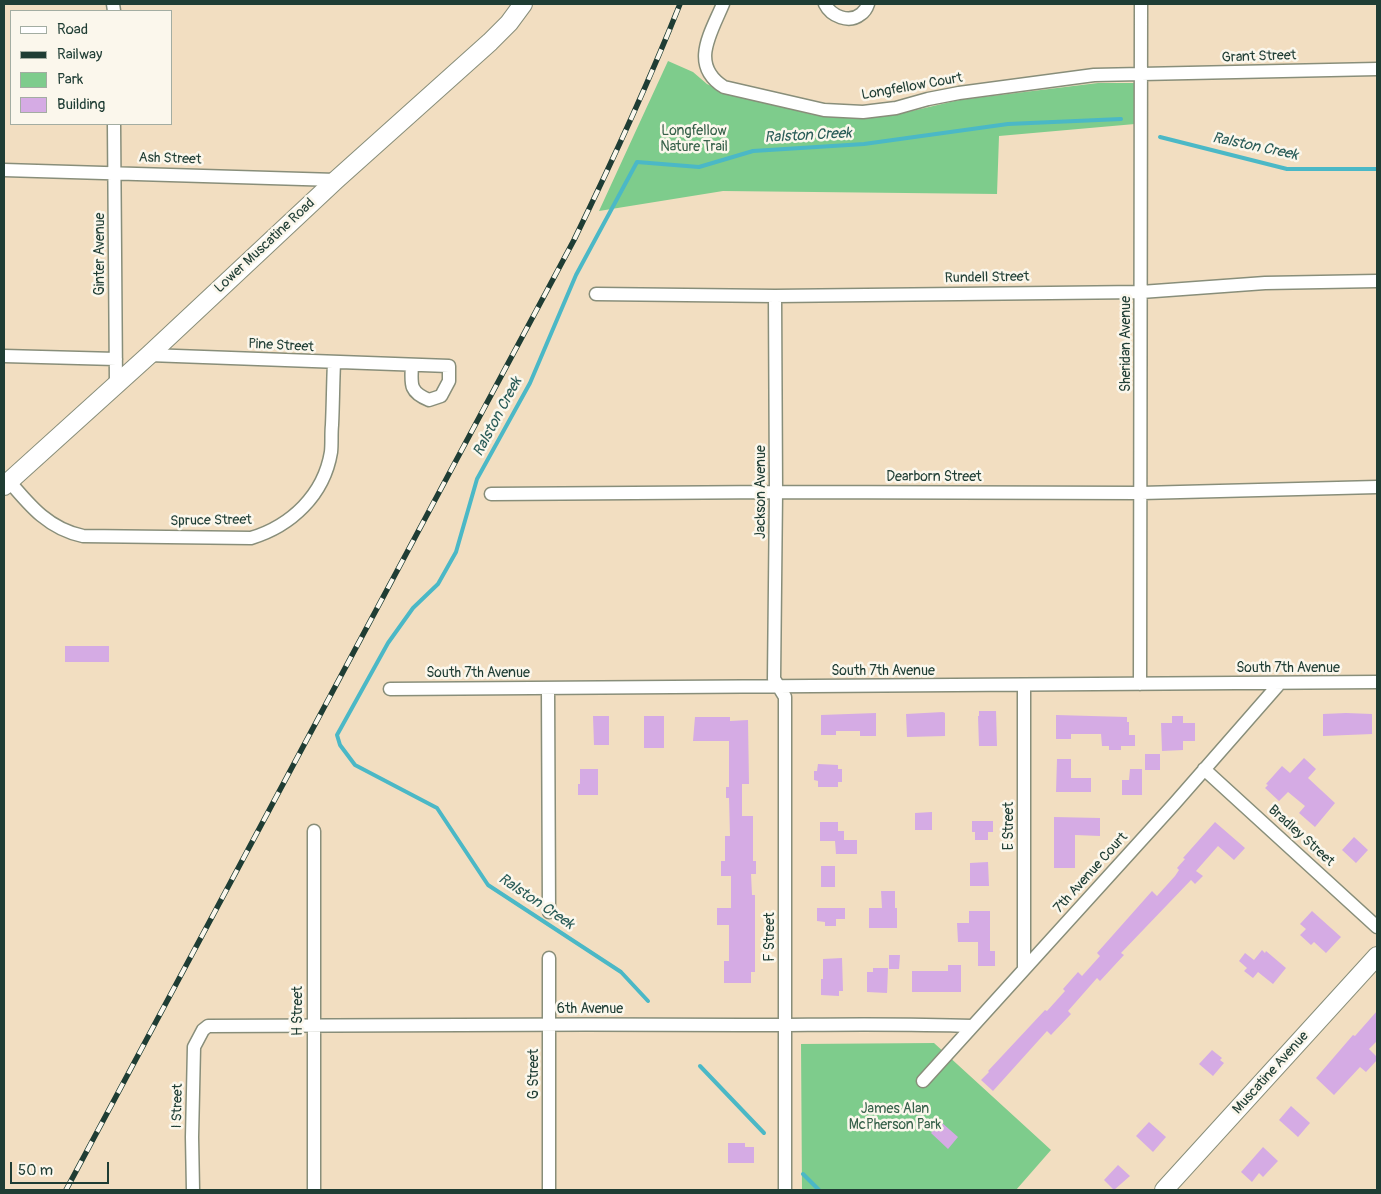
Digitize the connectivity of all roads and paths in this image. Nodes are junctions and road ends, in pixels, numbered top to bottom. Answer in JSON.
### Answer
{"nodes":[{"id":1,"x":523,"y":4,"type":"edge"},
{"id":2,"x":723,"y":4,"type":"edge"},
{"id":3,"x":825,"y":4,"type":"edge"},
{"id":4,"x":868,"y":4,"type":"edge"},
{"id":5,"x":1142,"y":4,"type":"edge"},
{"id":6,"x":1377,"y":69,"type":"edge"},
{"id":7,"x":1142,"y":75,"type":"junction"},
{"id":8,"x":114,"y":125,"type":"edge"},
{"id":9,"x":4,"y":170,"type":"edge"},
{"id":10,"x":114,"y":172,"type":"junction"},
{"id":11,"x":336,"y":180,"type":"junction"},
{"id":12,"x":1377,"y":280,"type":"edge"},
{"id":13,"x":1141,"y":292,"type":"junction"},
{"id":14,"x":596,"y":294,"type":"dead end"},
{"id":15,"x":775,"y":296,"type":"junction"},
{"id":16,"x":149,"y":355,"type":"junction"},
{"id":17,"x":4,"y":356,"type":"edge"},
{"id":18,"x":116,"y":359,"type":"junction"},
{"id":19,"x":334,"y":363,"type":"junction"},
{"id":20,"x":412,"y":366,"type":"dead end"},
{"id":21,"x":116,"y":384,"type":"junction"},
{"id":22,"x":6,"y":484,"type":"edge"},
{"id":23,"x":1377,"y":487,"type":"edge"},
{"id":24,"x":776,"y":492,"type":"junction"},
{"id":25,"x":1141,"y":493,"type":"junction"},
{"id":26,"x":491,"y":494,"type":"dead end"},
{"id":27,"x":1377,"y":682,"type":"edge"},
{"id":28,"x":1280,"y":683,"type":"junction"},
{"id":29,"x":1140,"y":684,"type":"junction"},
{"id":30,"x":1024,"y":685,"type":"junction"},
{"id":31,"x":779,"y":686,"type":"junction"},
{"id":32,"x":548,"y":688,"type":"junction"},
{"id":33,"x":390,"y":689,"type":"dead end"},
{"id":34,"x":1204,"y":769,"type":"junction"},
{"id":35,"x":314,"y":831,"type":"dead end"},
{"id":36,"x":550,"y":912,"type":"dead end"},
{"id":37,"x":1377,"y":927,"type":"edge"},
{"id":38,"x":1377,"y":956,"type":"edge"},
{"id":39,"x":550,"y":958,"type":"dead end"},
{"id":40,"x":1024,"y":968,"type":"junction"},
{"id":41,"x":549,"y":1024,"type":"junction"},
{"id":42,"x":313,"y":1025,"type":"junction"},
{"id":43,"x":785,"y":1025,"type":"junction"},
{"id":44,"x":208,"y":1026,"type":"joint"},
{"id":45,"x":972,"y":1026,"type":"junction"},
{"id":46,"x":922,"y":1081,"type":"dead end"},
{"id":47,"x":193,"y":1190,"type":"edge"},
{"id":48,"x":314,"y":1190,"type":"edge"},
{"id":49,"x":549,"y":1190,"type":"edge"},
{"id":50,"x":786,"y":1190,"type":"edge"},
{"id":51,"x":1164,"y":1190,"type":"edge"}],
"edges":[{"from":1,"to":11,"type":"main road","name":"Lower Muscatine Road"},
{"from":2,"to":7,"type":"street","name":"Longfellow Court"},
{"from":3,"to":4,"type":"street"},
{"from":5,"to":7,"type":"street","name":"Sheridan Avenue"},
{"from":6,"to":7,"type":"street","name":"Grant Street"},
{"from":7,"to":13,"type":"street","name":"Sheridan Avenue"},
{"from":8,"to":10,"type":"street","name":"Ginter Avenue"},
{"from":9,"to":10,"type":"street","name":"Ash Street"},
{"from":10,"to":11,"type":"street","name":"Ash Street"},
{"from":10,"to":18,"type":"street","name":"Ginter Avenue"},
{"from":11,"to":16,"type":"main road","name":"Lower Muscatine Road"},
{"from":12,"to":13,"type":"street","name":"Rundell Street"},
{"from":13,"to":15,"type":"street","name":"Rundell Street"},
{"from":13,"to":25,"type":"street","name":"Sheridan Avenue"},
{"from":14,"to":15,"type":"street","name":"Rundell Street"},
{"from":15,"to":24,"type":"street","name":"Jackson Avenue"},
{"from":16,"to":19,"type":"street","name":"Pine Street"},
{"from":16,"to":21,"type":"main road","name":"Lower Muscatine Road"},
{"from":17,"to":18,"type":"street"},
{"from":18,"to":21,"type":"street","name":"Ginter Avenue"},
{"from":19,"to":20,"type":"street","name":"Pine Street"},
{"from":19,"to":22,"type":"street","name":"Spruce Street"},
{"from":21,"to":22,"type":"main road","name":"Lower Muscatine Road"},
{"from":23,"to":25,"type":"street","name":"Dearborn Street"},
{"from":24,"to":25,"type":"street","name":"Dearborn Street"},
{"from":24,"to":26,"type":"street","name":"Dearborn Street"},
{"from":24,"to":31,"type":"street","name":"Jackson Avenue"},
{"from":25,"to":29,"type":"street","name":"Sheridan Avenue"},
{"from":27,"to":28,"type":"street","name":"South 7th Avenue"},
{"from":28,"to":29,"type":"street","name":"South 7th Avenue"},
{"from":28,"to":34,"type":"street","name":"7th Avenue Court"},
{"from":29,"to":30,"type":"street","name":"South 7th Avenue"},
{"from":30,"to":31,"type":"street","name":"South 7th Avenue"},
{"from":30,"to":40,"type":"street","name":"E Street"},
{"from":31,"to":32,"type":"street","name":"South 7th Avenue"},
{"from":31,"to":43,"type":"street","name":"F Street"},
{"from":32,"to":33,"type":"street","name":"South 7th Avenue"},
{"from":32,"to":36,"type":"street"},
{"from":34,"to":37,"type":"street","name":"Bradley Street"},
{"from":34,"to":40,"type":"street","name":"7th Avenue Court"},
{"from":35,"to":42,"type":"street","name":"H Street"},
{"from":38,"to":51,"type":"main road","name":"Muscatine Avenue"},
{"from":39,"to":41,"type":"street","name":"G Street"},
{"from":40,"to":45,"type":"street","name":"7th Avenue Court"},
{"from":41,"to":42,"type":"street","name":"6th Avenue"},
{"from":41,"to":43,"type":"street","name":"6th Avenue"},
{"from":41,"to":49,"type":"street","name":"G Street"},
{"from":42,"to":44,"type":"street","name":"6th Avenue"},
{"from":42,"to":48,"type":"street","name":"H Street"},
{"from":43,"to":45,"type":"street","name":"6th Avenue"},
{"from":43,"to":50,"type":"street","name":"F Street"},
{"from":44,"to":47,"type":"street","name":"I Street"},
{"from":45,"to":46,"type":"street","name":"7th Avenue Court"}]}
